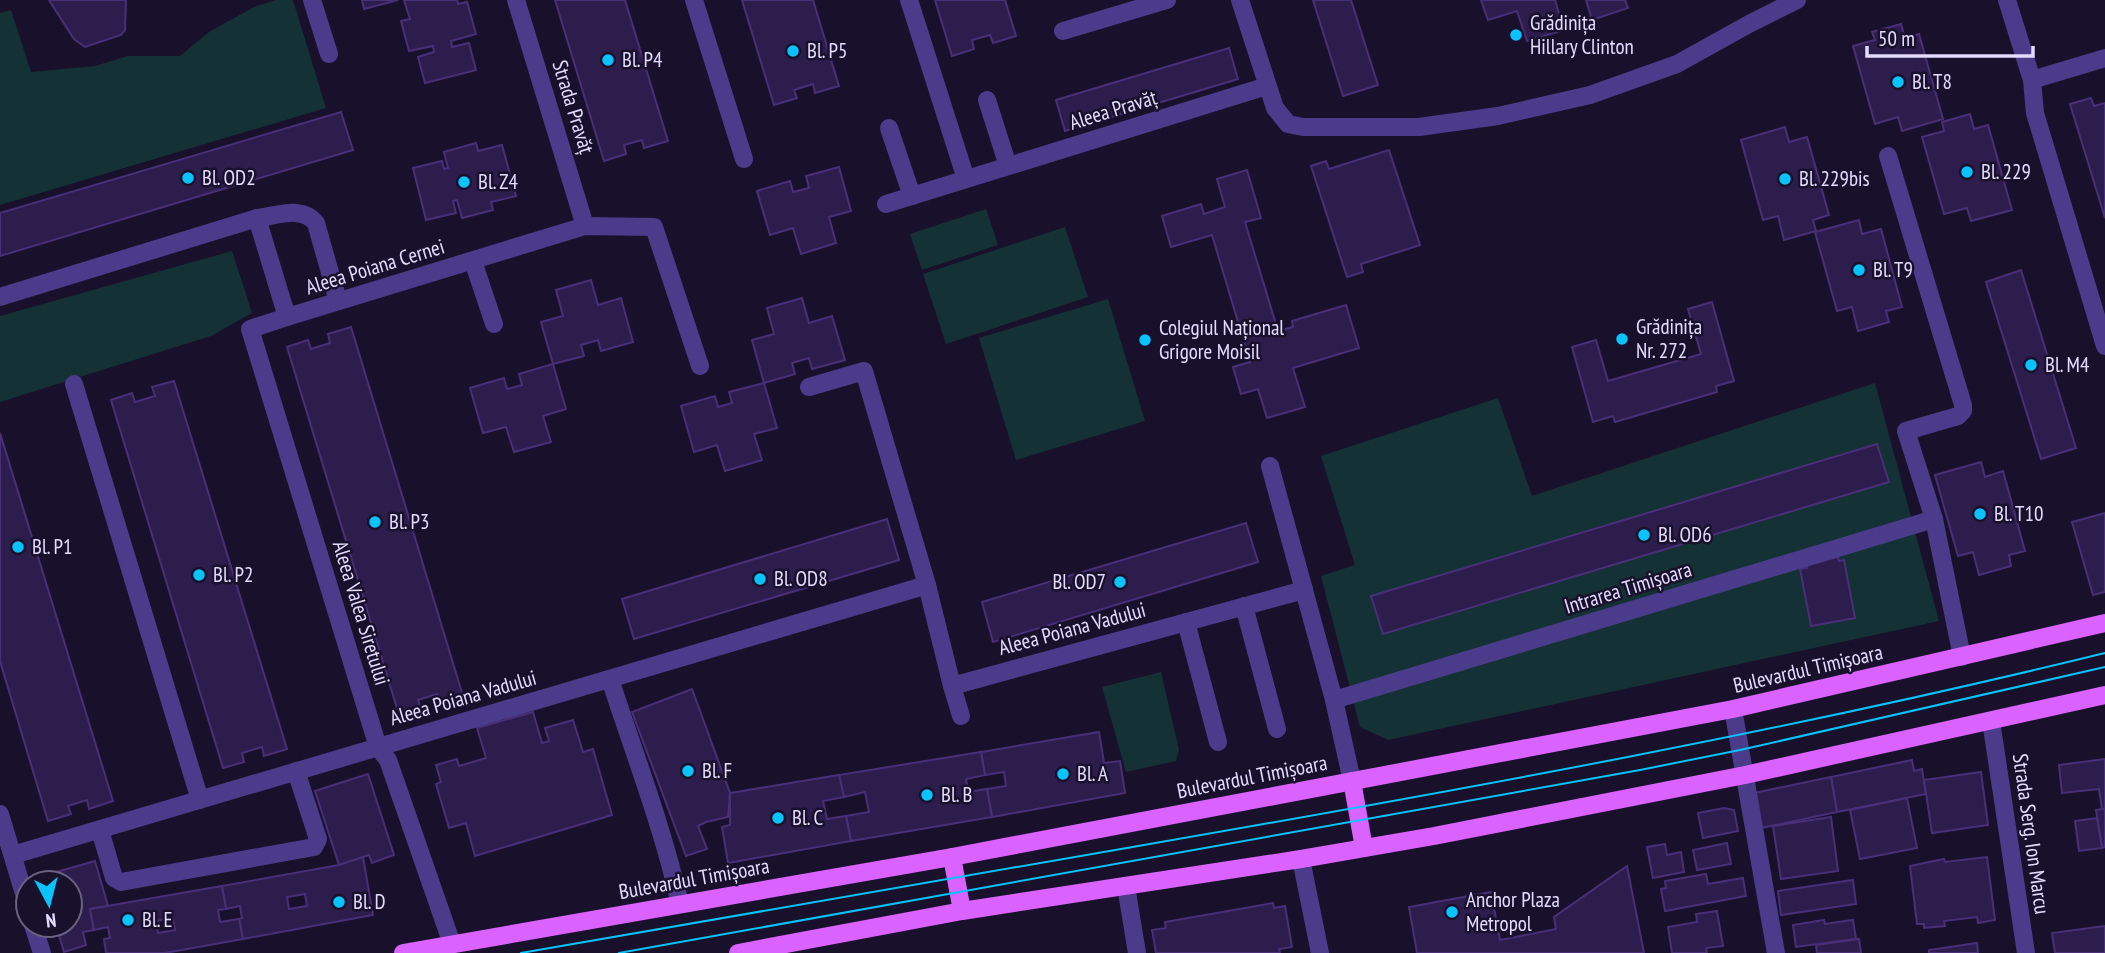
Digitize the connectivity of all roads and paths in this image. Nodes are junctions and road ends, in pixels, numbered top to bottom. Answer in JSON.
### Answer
{"nodes":[{"id":1,"x":312,"y":0,"type":"edge"},
{"id":2,"x":516,"y":0,"type":"edge"},
{"id":3,"x":694,"y":0,"type":"edge"},
{"id":4,"x":909,"y":0,"type":"edge"},
{"id":5,"x":1167,"y":0,"type":"edge"},
{"id":6,"x":1241,"y":0,"type":"edge"},
{"id":7,"x":1797,"y":0,"type":"edge"},
{"id":8,"x":2007,"y":0,"type":"edge"},
{"id":9,"x":1063,"y":31,"type":"dead end"},
{"id":10,"x":329,"y":54,"type":"dead end"},
{"id":11,"x":2105,"y":58,"type":"edge"},
{"id":12,"x":2032,"y":80,"type":"junction"},
{"id":13,"x":1268,"y":86,"type":"junction"},
{"id":14,"x":987,"y":100,"type":"dead end"},
{"id":15,"x":889,"y":128,"type":"dead end"},
{"id":16,"x":1888,"y":156,"type":"dead end"},
{"id":17,"x":744,"y":159,"type":"dead end"},
{"id":18,"x":1008,"y":166,"type":"junction"},
{"id":19,"x":966,"y":179,"type":"junction"},
{"id":20,"x":912,"y":195,"type":"junction"},
{"id":21,"x":886,"y":204,"type":"dead end"},
{"id":22,"x":257,"y":218,"type":"junction"},
{"id":23,"x":585,"y":226,"type":"junction"},
{"id":24,"x":474,"y":261,"type":"junction"},
{"id":25,"x":0,"y":297,"type":"edge"},
{"id":26,"x":338,"y":301,"type":"junction"},
{"id":27,"x":288,"y":317,"type":"junction"},
{"id":28,"x":494,"y":324,"type":"dead end"},
{"id":29,"x":2105,"y":346,"type":"edge"},
{"id":30,"x":700,"y":366,"type":"dead end"},
{"id":31,"x":74,"y":384,"type":"dead end"},
{"id":32,"x":809,"y":387,"type":"dead end"},
{"id":33,"x":1270,"y":466,"type":"dead end"},
{"id":34,"x":1934,"y":519,"type":"junction"},
{"id":35,"x":927,"y":585,"type":"junction"},
{"id":36,"x":1304,"y":590,"type":"junction"},
{"id":37,"x":1244,"y":606,"type":"junction"},
{"id":38,"x":1186,"y":622,"type":"junction"},
{"id":39,"x":2105,"y":623,"type":"edge"},
{"id":40,"x":1962,"y":657,"type":"junction"},
{"id":41,"x":610,"y":679,"type":"junction"},
{"id":42,"x":952,"y":685,"type":"junction"},
{"id":43,"x":2105,"y":695,"type":"edge"},
{"id":44,"x":1334,"y":700,"type":"junction"},
{"id":45,"x":1733,"y":709,"type":"junction"},
{"id":46,"x":961,"y":716,"type":"dead end"},
{"id":47,"x":1991,"y":721,"type":"junction"},
{"id":48,"x":1277,"y":729,"type":"dead end"},
{"id":49,"x":1218,"y":742,"type":"dead end"},
{"id":50,"x":379,"y":747,"type":"junction"},
{"id":51,"x":296,"y":771,"type":"junction"},
{"id":52,"x":1745,"y":775,"type":"junction"},
{"id":53,"x":1352,"y":781,"type":"junction"},
{"id":54,"x":200,"y":800,"type":"junction"},
{"id":55,"x":0,"y":814,"type":"edge"},
{"id":56,"x":100,"y":830,"type":"junction"},
{"id":57,"x":1364,"y":848,"type":"junction"},
{"id":58,"x":13,"y":855,"type":"junction"},
{"id":59,"x":952,"y":857,"type":"junction"},
{"id":60,"x":1301,"y":859,"type":"junction"},
{"id":61,"x":17,"y":869,"type":"edge"},
{"id":62,"x":1126,"y":886,"type":"junction"},
{"id":63,"x":680,"y":904,"type":"junction"},
{"id":64,"x":961,"y":911,"type":"junction"},
{"id":65,"x":452,"y":944,"type":"junction"},
{"id":66,"x":402,"y":953,"type":"edge"},
{"id":67,"x":738,"y":953,"type":"edge"},
{"id":68,"x":1137,"y":953,"type":"edge"},
{"id":69,"x":1320,"y":953,"type":"edge"},
{"id":70,"x":1776,"y":953,"type":"edge"},
{"id":71,"x":2026,"y":953,"type":"edge"}],
"edges":[{"from":1,"to":10,"type":"street"},
{"from":2,"to":23,"type":"street","name":"Strada Pravăț"},
{"from":3,"to":17,"type":"street"},
{"from":4,"to":19,"type":"street"},
{"from":5,"to":9,"type":"street"},
{"from":6,"to":13,"type":"street"},
{"from":7,"to":13,"type":"street"},
{"from":8,"to":12,"type":"street"},
{"from":11,"to":12,"type":"street"},
{"from":12,"to":29,"type":"street"},
{"from":13,"to":18,"type":"street","name":"Aleea Pravăț"},
{"from":14,"to":18,"type":"street"},
{"from":15,"to":20,"type":"street"},
{"from":16,"to":34,"type":"street"},
{"from":18,"to":19,"type":"street","name":"Aleea Pravăț"},
{"from":19,"to":20,"type":"street","name":"Aleea Pravăț"},
{"from":20,"to":21,"type":"street","name":"Aleea Pravăț"},
{"from":22,"to":25,"type":"street"},
{"from":22,"to":26,"type":"street"},
{"from":22,"to":27,"type":"street","name":"Aleea Poiana Cernei"},
{"from":23,"to":24,"type":"street","name":"Aleea Poiana Cernei"},
{"from":23,"to":30,"type":"street","name":"Aleea Poiana Cernei"},
{"from":24,"to":26,"type":"street","name":"Aleea Poiana Cernei"},
{"from":24,"to":28,"type":"street"},
{"from":26,"to":27,"type":"street","name":"Aleea Poiana Cernei"},
{"from":27,"to":50,"type":"street","name":"Aleea Valea Siretului"},
{"from":31,"to":54,"type":"street"},
{"from":32,"to":35,"type":"street"},
{"from":33,"to":36,"type":"street"},
{"from":34,"to":40,"type":"street"},
{"from":34,"to":44,"type":"street","name":"Intrarea Timișoara"},
{"from":35,"to":41,"type":"street","name":"Aleea Poiana Vadului"},
{"from":35,"to":42,"type":"street"},
{"from":36,"to":37,"type":"street","name":"Aleea Poiana Vadului"},
{"from":36,"to":44,"type":"street"},
{"from":37,"to":38,"type":"street","name":"Aleea Poiana Vadului"},
{"from":37,"to":48,"type":"street"},
{"from":38,"to":42,"type":"street","name":"Aleea Poiana Vadului"},
{"from":38,"to":49,"type":"street"},
{"from":39,"to":40,"type":"main road","name":"Bulevardul Timișoara"},
{"from":40,"to":45,"type":"main road","name":"Bulevardul Timișoara"},
{"from":41,"to":50,"type":"street","name":"Aleea Poiana Vadului"},
{"from":41,"to":63,"type":"street"},
{"from":42,"to":46,"type":"street"},
{"from":43,"to":47,"type":"main road"},
{"from":44,"to":53,"type":"street"},
{"from":45,"to":52,"type":"street"},
{"from":45,"to":53,"type":"main road","name":"Bulevardul Timișoara"},
{"from":47,"to":52,"type":"main road"},
{"from":47,"to":71,"type":"street","name":"Strada Serg. Ion Marcu"},
{"from":50,"to":51,"type":"street","name":"Aleea Poiana Vadului"},
{"from":50,"to":65,"type":"street","name":"Aleea Valea Siretului"},
{"from":51,"to":54,"type":"street","name":"Aleea Poiana Vadului"},
{"from":51,"to":56,"type":"street"},
{"from":52,"to":57,"type":"main road"},
{"from":52,"to":70,"type":"street"},
{"from":53,"to":57,"type":"main road"},
{"from":53,"to":59,"type":"main road","name":"Bulevardul Timișoara"},
{"from":54,"to":56,"type":"street","name":"Aleea Poiana Vadului"},
{"from":55,"to":58,"type":"street"},
{"from":56,"to":58,"type":"street","name":"Aleea Poiana Vadului"},
{"from":57,"to":60,"type":"main road"},
{"from":58,"to":61,"type":"street"},
{"from":59,"to":63,"type":"main road","name":"Bulevardul Timișoara"},
{"from":59,"to":64,"type":"main road"},
{"from":60,"to":62,"type":"main road"},
{"from":60,"to":69,"type":"street"},
{"from":62,"to":64,"type":"main road"},
{"from":62,"to":68,"type":"street"},
{"from":63,"to":65,"type":"main road","name":"Bulevardul Timișoara"},
{"from":64,"to":67,"type":"main road"},
{"from":65,"to":66,"type":"main road","name":"Bulevardul Timișoara"}]}
